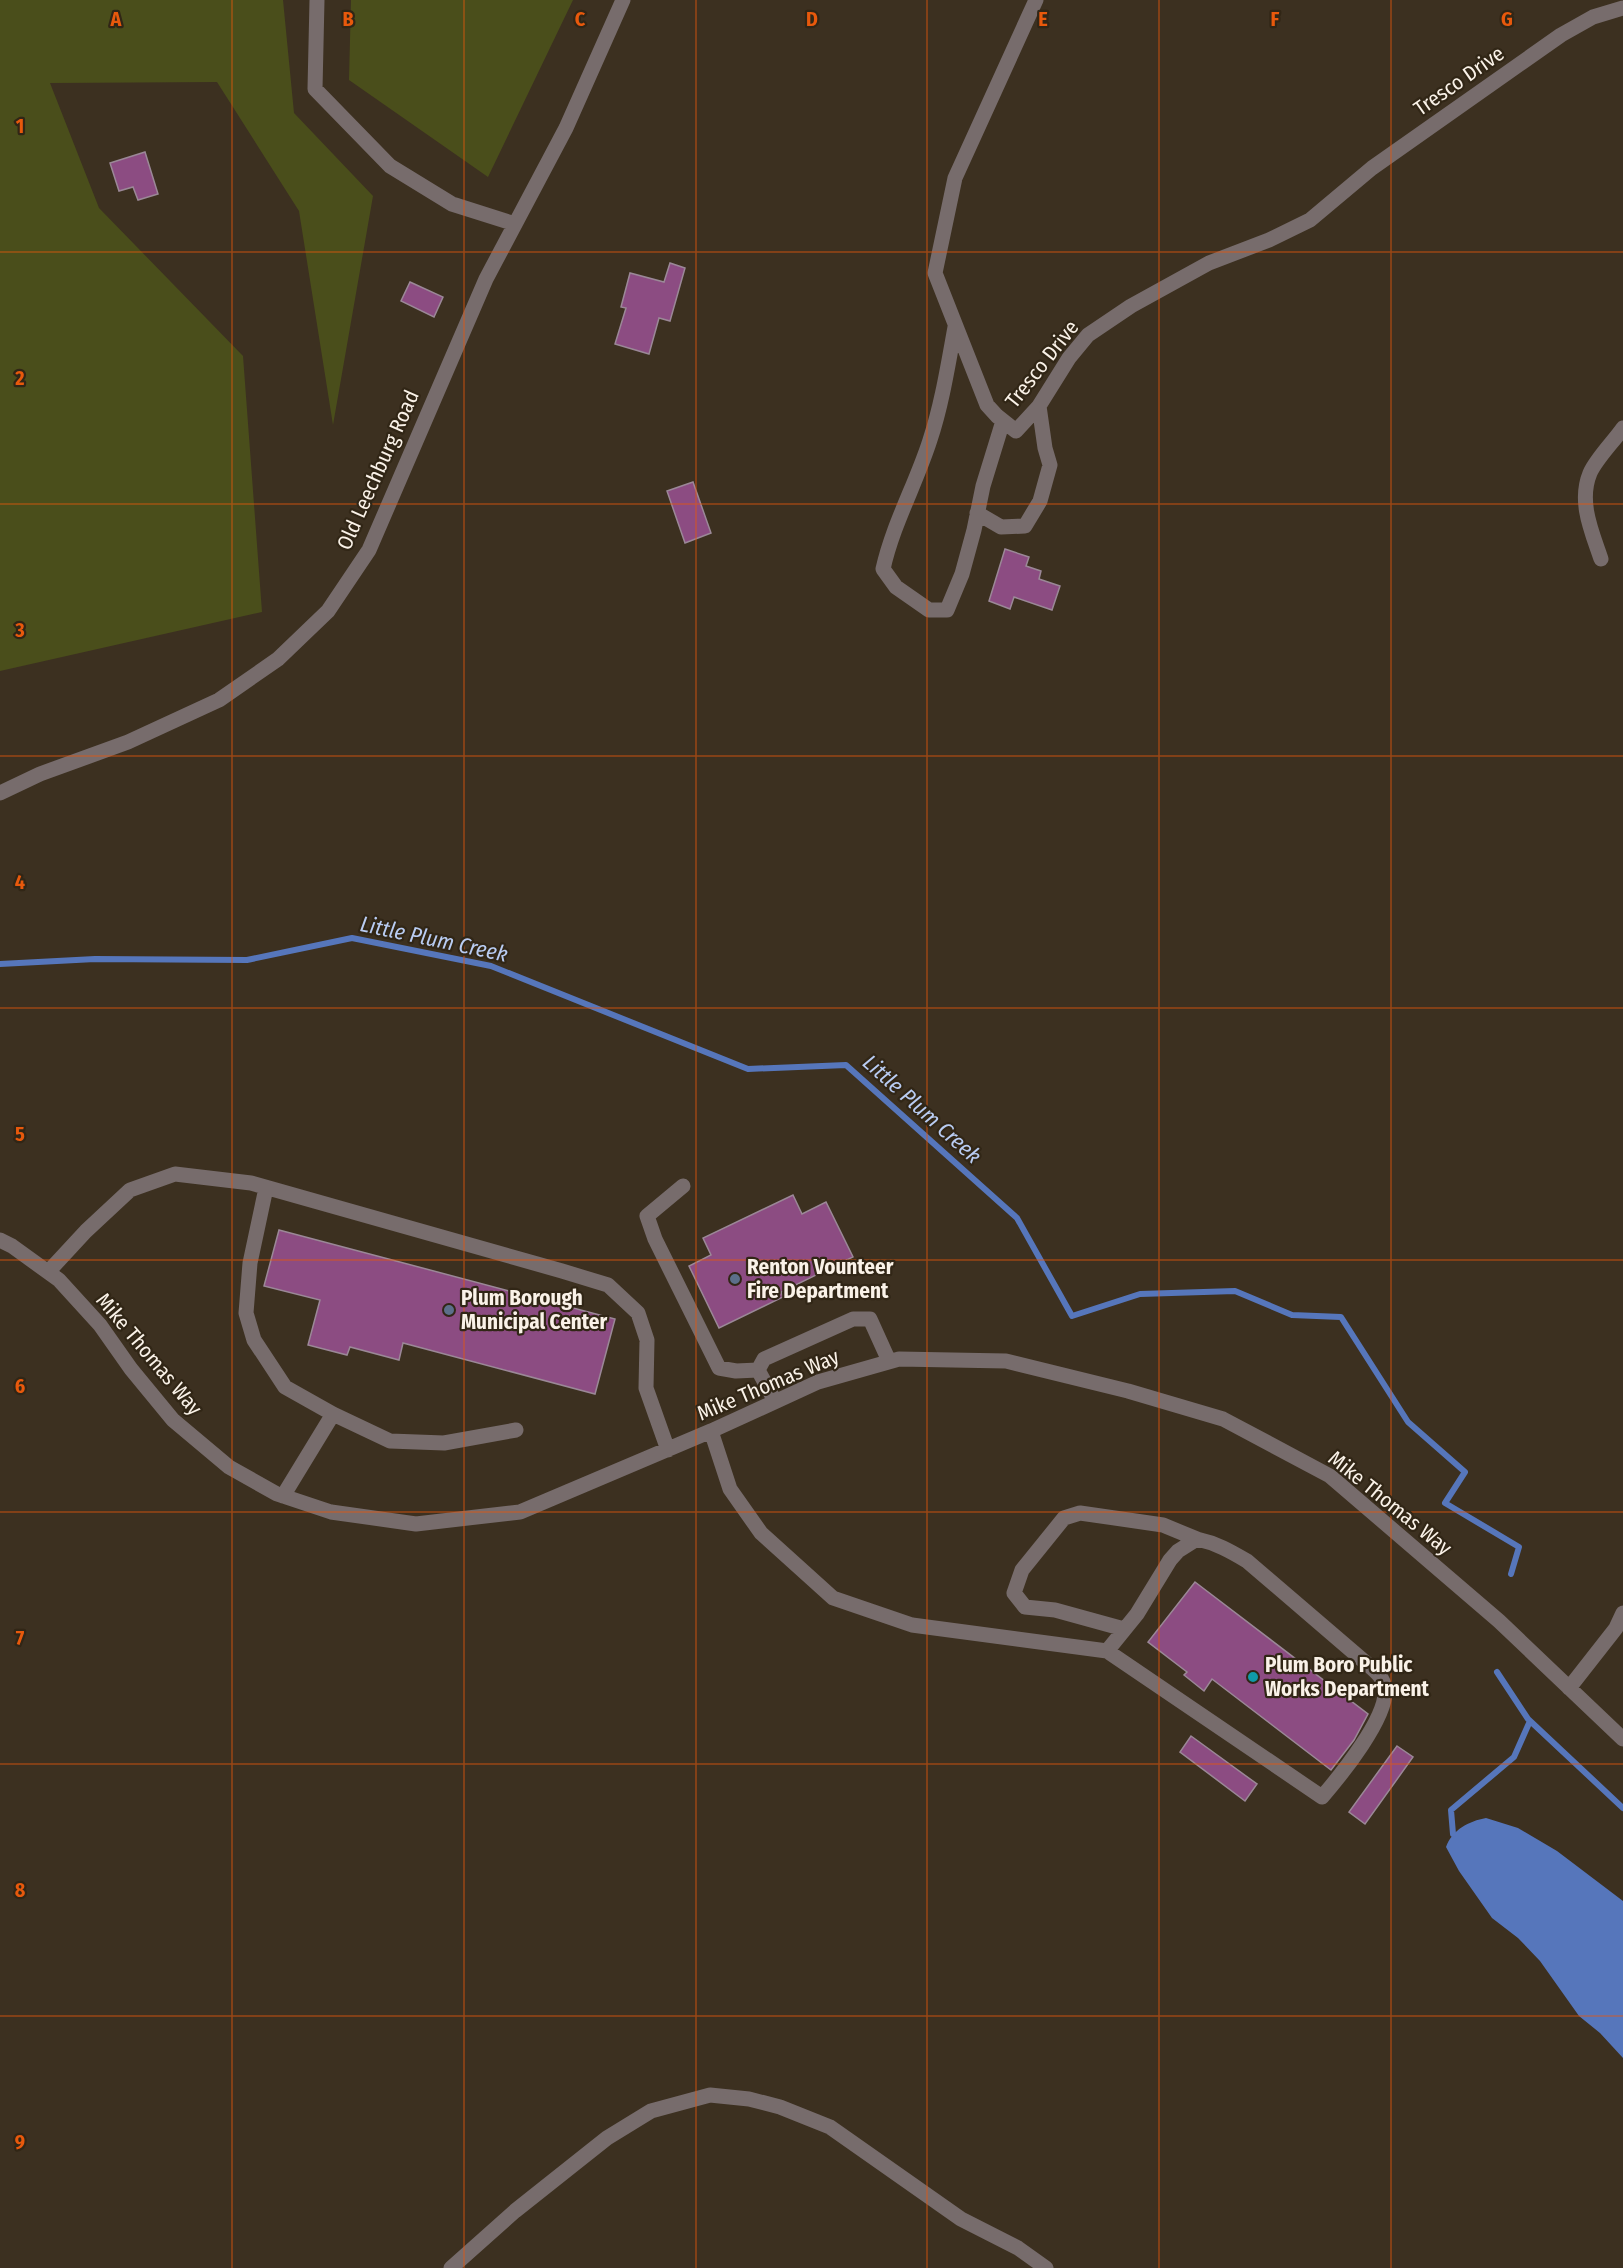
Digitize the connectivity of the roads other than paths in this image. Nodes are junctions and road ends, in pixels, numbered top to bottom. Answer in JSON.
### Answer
{"nodes":[{"id":1,"x":317,"y":0,"type":"edge"},
{"id":2,"x":623,"y":0,"type":"edge"},
{"id":3,"x":1036,"y":0,"type":"edge"},
{"id":4,"x":1623,"y":8,"type":"edge"},
{"id":5,"x":515,"y":224,"type":"junction"},
{"id":6,"x":955,"y":327,"type":"junction"},
{"id":7,"x":1040,"y":406,"type":"junction"},
{"id":8,"x":1003,"y":421,"type":"junction"},
{"id":9,"x":1623,"y":428,"type":"edge"},
{"id":10,"x":977,"y":513,"type":"junction"},
{"id":11,"x":1601,"y":559,"type":"dead end"},
{"id":12,"x":0,"y":793,"type":"edge"},
{"id":13,"x":682,"y":1186,"type":"dead end"},
{"id":14,"x":266,"y":1188,"type":"junction"},
{"id":15,"x":0,"y":1240,"type":"edge"},
{"id":16,"x":48,"y":1272,"type":"junction"},
{"id":17,"x":890,"y":1361,"type":"junction"},
{"id":18,"x":758,"y":1370,"type":"junction"},
{"id":19,"x":775,"y":1401,"type":"junction"},
{"id":20,"x":333,"y":1414,"type":"junction"},
{"id":21,"x":516,"y":1430,"type":"dead end"},
{"id":22,"x":711,"y":1431,"type":"junction"},
{"id":23,"x":668,"y":1449,"type":"junction"},
{"id":24,"x":283,"y":1496,"type":"junction"},
{"id":25,"x":1197,"y":1539,"type":"junction"},
{"id":26,"x":1623,"y":1613,"type":"edge"},
{"id":27,"x":1124,"y":1629,"type":"junction"},
{"id":28,"x":1107,"y":1650,"type":"junction"},
{"id":29,"x":1569,"y":1688,"type":"junction"},
{"id":30,"x":1623,"y":1739,"type":"edge"},
{"id":31,"x":451,"y":2268,"type":"edge"},
{"id":32,"x":1046,"y":2268,"type":"edge"}],
"edges":[{"from":1,"to":5,"type":"street"},
{"from":2,"to":5,"type":"street","name":"Old Leechburg Road"},
{"from":3,"to":6,"type":"street","name":"Tresco Drive"},
{"from":4,"to":7,"type":"street","name":"Tresco Drive"},
{"from":5,"to":12,"type":"street","name":"Old Leechburg Road"},
{"from":6,"to":8,"type":"street","name":"Tresco Drive"},
{"from":6,"to":10,"type":"street"},
{"from":7,"to":8,"type":"street","name":"Tresco Drive"},
{"from":7,"to":10,"type":"street"},
{"from":8,"to":10,"type":"street"},
{"from":9,"to":11,"type":"street"},
{"from":13,"to":18,"type":"street"},
{"from":14,"to":16,"type":"street"},
{"from":14,"to":20,"type":"street"},
{"from":14,"to":23,"type":"street"},
{"from":15,"to":16,"type":"street","name":"Mike Thomas Way"},
{"from":16,"to":24,"type":"street","name":"Mike Thomas Way"},
{"from":17,"to":18,"type":"street"},
{"from":17,"to":19,"type":"street","name":"Mike Thomas Way"},
{"from":17,"to":29,"type":"street","name":"Mike Thomas Way"},
{"from":18,"to":19,"type":"street"},
{"from":19,"to":22,"type":"street","name":"Mike Thomas Way"},
{"from":20,"to":21,"type":"street"},
{"from":20,"to":24,"type":"street"},
{"from":22,"to":23,"type":"street","name":"Mike Thomas Way"},
{"from":22,"to":28,"type":"street"},
{"from":23,"to":24,"type":"street","name":"Mike Thomas Way"},
{"from":25,"to":27,"type":"street"},
{"from":25,"to":27,"type":"street"},
{"from":25,"to":28,"type":"street"},
{"from":26,"to":29,"type":"street"},
{"from":27,"to":28,"type":"street"},
{"from":29,"to":30,"type":"street","name":"Mike Thomas Way"},
{"from":31,"to":32,"type":"street"}]}
